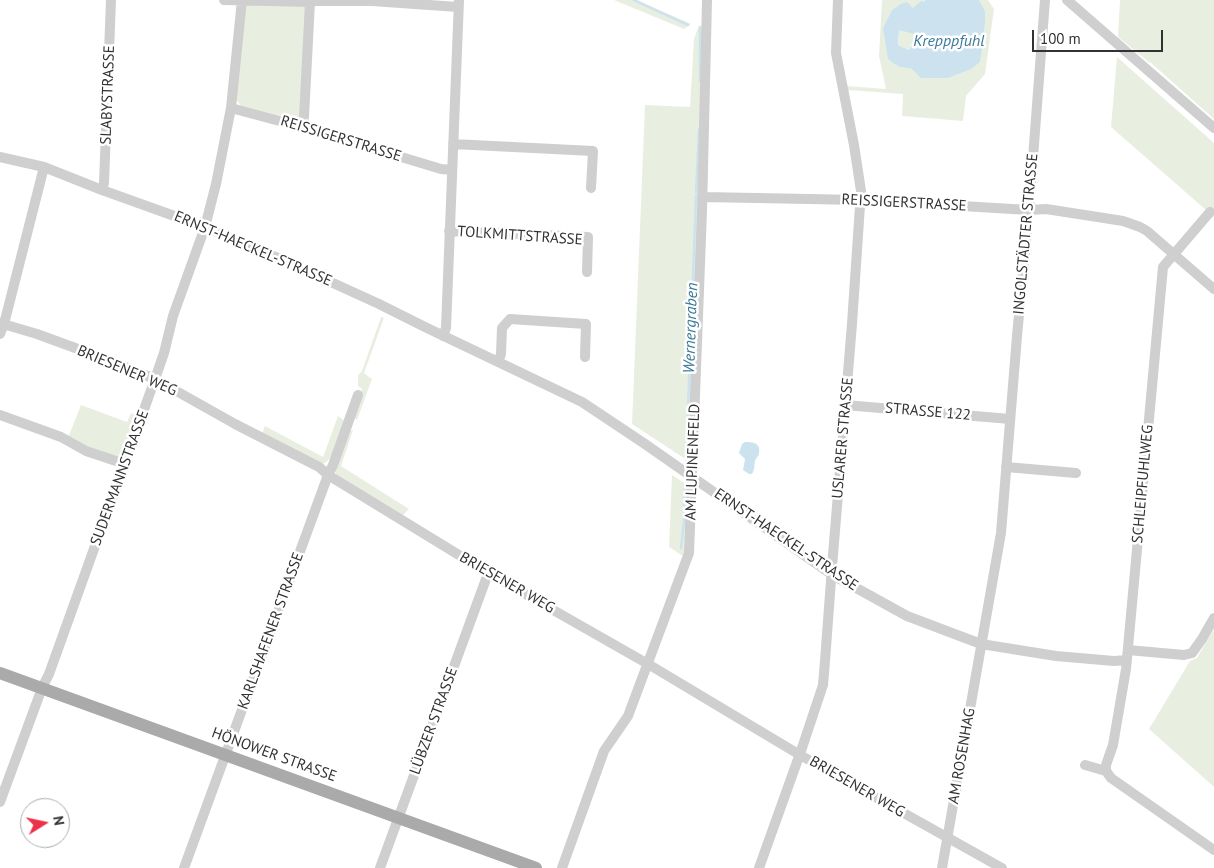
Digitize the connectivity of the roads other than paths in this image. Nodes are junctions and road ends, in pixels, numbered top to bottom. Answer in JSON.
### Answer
{"nodes":[{"id":1,"x":111,"y":0,"type":"edge"},
{"id":2,"x":224,"y":0,"type":"edge"},
{"id":3,"x":242,"y":0,"type":"edge"},
{"id":4,"x":707,"y":0,"type":"edge"},
{"id":5,"x":838,"y":0,"type":"edge"},
{"id":6,"x":1045,"y":0,"type":"edge"},
{"id":7,"x":1067,"y":0,"type":"edge"},
{"id":8,"x":310,"y":2,"type":"junction"},
{"id":9,"x":459,"y":4,"type":"edge"},
{"id":10,"x":231,"y":108,"type":"junction"},
{"id":11,"x":302,"y":127,"type":"junction"},
{"id":12,"x":1214,"y":128,"type":"edge"},
{"id":13,"x":453,"y":144,"type":"junction"},
{"id":14,"x":0,"y":157,"type":"edge"},
{"id":15,"x":44,"y":167,"type":"junction"},
{"id":16,"x":452,"y":170,"type":"junction"},
{"id":17,"x":591,"y":188,"type":"dead end"},
{"id":18,"x":102,"y":190,"type":"junction"},
{"id":19,"x":703,"y":197,"type":"junction"},
{"id":20,"x":861,"y":200,"type":"junction"},
{"id":21,"x":1029,"y":210,"type":"junction"},
{"id":22,"x":1210,"y":212,"type":"dead end"},
{"id":23,"x":205,"y":227,"type":"junction"},
{"id":24,"x":449,"y":231,"type":"junction"},
{"id":25,"x":1174,"y":254,"type":"junction"},
{"id":26,"x":587,"y":272,"type":"dead end"},
{"id":27,"x":1214,"y":289,"type":"edge"},
{"id":28,"x":2,"y":324,"type":"edge"},
{"id":29,"x":0,"y":334,"type":"edge"},
{"id":30,"x":443,"y":336,"type":"junction"},
{"id":31,"x":585,"y":357,"type":"dead end"},
{"id":32,"x":498,"y":362,"type":"junction"},
{"id":33,"x":155,"y":379,"type":"junction"},
{"id":34,"x":358,"y":395,"type":"dead end"},
{"id":35,"x":845,"y":404,"type":"junction"},
{"id":36,"x":0,"y":415,"type":"edge"},
{"id":37,"x":1010,"y":418,"type":"junction"},
{"id":38,"x":125,"y":464,"type":"junction"},
{"id":39,"x":1006,"y":467,"type":"junction"},
{"id":40,"x":1076,"y":473,"type":"dead end"},
{"id":41,"x":328,"y":474,"type":"junction"},
{"id":42,"x":693,"y":478,"type":"junction"},
{"id":43,"x":490,"y":574,"type":"junction"},
{"id":44,"x":832,"y":574,"type":"junction"},
{"id":45,"x":1214,"y":618,"type":"edge"},
{"id":46,"x":981,"y":644,"type":"junction"},
{"id":47,"x":1127,"y":655,"type":"junction"},
{"id":48,"x":648,"y":664,"type":"junction"},
{"id":49,"x":0,"y":673,"type":"edge"},
{"id":50,"x":42,"y":688,"type":"junction"},
{"id":51,"x":225,"y":755,"type":"junction"},
{"id":52,"x":800,"y":755,"type":"junction"},
{"id":53,"x":1085,"y":765,"type":"dead end"},
{"id":54,"x":1106,"y":771,"type":"junction"},
{"id":55,"x":0,"y":802,"type":"edge"},
{"id":56,"x":398,"y":817,"type":"junction"},
{"id":57,"x":947,"y":838,"type":"junction"},
{"id":58,"x":1214,"y":850,"type":"edge"},
{"id":59,"x":184,"y":868,"type":"edge"},
{"id":60,"x":380,"y":868,"type":"edge"},
{"id":61,"x":536,"y":868,"type":"edge"},
{"id":62,"x":562,"y":868,"type":"edge"},
{"id":63,"x":759,"y":868,"type":"edge"},
{"id":64,"x":942,"y":868,"type":"edge"},
{"id":65,"x":1002,"y":868,"type":"edge"}],
"edges":[{"from":1,"to":18,"type":"street","name":"SLABYSTRASSE"},
{"from":2,"to":3,"type":"street"},
{"from":3,"to":8,"type":"street"},
{"from":3,"to":10,"type":"street","name":"SUDERMANNSTRASSE"},
{"from":4,"to":19,"type":"street","name":"AM LUPINENFELD"},
{"from":5,"to":20,"type":"street","name":"USLARER STRASSE"},
{"from":6,"to":21,"type":"street","name":"INGOLSTÄDTER STRASSE"},
{"from":7,"to":12,"type":"street"},
{"from":8,"to":9,"type":"street"},
{"from":8,"to":11,"type":"street"},
{"from":9,"to":13,"type":"street","name":"TOLKMITTSTRASSE"},
{"from":10,"to":11,"type":"street","name":"REISSIGERSTRASSE"},
{"from":10,"to":23,"type":"street","name":"SUDERMANNSTRASSE"},
{"from":11,"to":16,"type":"street","name":"REISSIGERSTRASSE"},
{"from":13,"to":16,"type":"street","name":"TOLKMITTSTRASSE"},
{"from":13,"to":17,"type":"street"},
{"from":14,"to":15,"type":"street","name":"ERNST-HAECKEL-STRASSE"},
{"from":15,"to":18,"type":"street","name":"ERNST-HAECKEL-STRASSE"},
{"from":15,"to":28,"type":"street"},
{"from":16,"to":24,"type":"street","name":"TOLKMITTSTRASSE"},
{"from":18,"to":23,"type":"street","name":"ERNST-HAECKEL-STRASSE"},
{"from":19,"to":20,"type":"street","name":"REISSIGERSTRASSE"},
{"from":19,"to":42,"type":"street","name":"AM LUPINENFELD"},
{"from":20,"to":21,"type":"street","name":"REISSIGERSTRASSE"},
{"from":20,"to":35,"type":"street","name":"USLARER STRASSE"},
{"from":21,"to":25,"type":"street","name":"REISSIGERSTRASSE"},
{"from":21,"to":37,"type":"street","name":"INGOLSTÄDTER STRASSE"},
{"from":22,"to":25,"type":"street","name":"SCHLEIPFUHLWEG"},
{"from":23,"to":30,"type":"street","name":"ERNST-HAECKEL-STRASSE"},
{"from":23,"to":33,"type":"street","name":"SUDERMANNSTRASSE"},
{"from":24,"to":26,"type":"street","name":"TOLKMITTSTRASSE"},
{"from":24,"to":30,"type":"street","name":"TOLKMITTSTRASSE"},
{"from":25,"to":27,"type":"street","name":"REISSIGERSTRASSE"},
{"from":25,"to":47,"type":"street","name":"SCHLEIPFUHLWEG"},
{"from":28,"to":29,"type":"street"},
{"from":28,"to":33,"type":"street","name":"BRIESENER WEG"},
{"from":30,"to":32,"type":"street","name":"ERNST-HAECKEL-STRASSE"},
{"from":31,"to":32,"type":"street"},
{"from":32,"to":42,"type":"street","name":"ERNST-HAECKEL-STRASSE"},
{"from":33,"to":38,"type":"street","name":"SUDERMANNSTRASSE"},
{"from":33,"to":41,"type":"street","name":"BRIESENER WEG"},
{"from":34,"to":41,"type":"street","name":"KARLSHAFENER STRASSE"},
{"from":35,"to":37,"type":"street","name":"STRASSE 122"},
{"from":35,"to":44,"type":"street","name":"USLARER STRASSE"},
{"from":36,"to":38,"type":"street"},
{"from":37,"to":39,"type":"street","name":"INGOLSTÄDTER STRASSE"},
{"from":38,"to":50,"type":"street","name":"SUDERMANNSTRASSE"},
{"from":39,"to":40,"type":"street"},
{"from":39,"to":46,"type":"street","name":"INGOLSTÄDTER STRASSE"},
{"from":41,"to":43,"type":"street","name":"BRIESENER WEG"},
{"from":41,"to":51,"type":"street","name":"KARLSHAFENER STRASSE"},
{"from":42,"to":44,"type":"street","name":"ERNST-HAECKEL-STRASSE"},
{"from":42,"to":48,"type":"street","name":"AM LUPINENFELD"},
{"from":43,"to":48,"type":"street","name":"BRIESENER WEG"},
{"from":43,"to":56,"type":"street","name":"LÜBZER STRASSE"},
{"from":44,"to":46,"type":"street","name":"ERNST-HAECKEL-STRASSE"},
{"from":44,"to":52,"type":"street","name":"USLARER STRASSE"},
{"from":45,"to":47,"type":"street","name":"ERNST-HAECKEL-STRASSE"},
{"from":46,"to":47,"type":"street","name":"ERNST-HAECKEL-STRASSE"},
{"from":46,"to":57,"type":"street","name":"AM ROSENHAG"},
{"from":47,"to":54,"type":"street","name":"SCHLEIPFUHLWEG"},
{"from":48,"to":52,"type":"street","name":"BRIESENER WEG"},
{"from":48,"to":62,"type":"street","name":"AM LUPINENFELD"},
{"from":49,"to":50,"type":"main road","name":"HÖNOWER STRASSE"},
{"from":50,"to":51,"type":"main road","name":"HÖNOWER STRASSE"},
{"from":50,"to":55,"type":"street","name":"SUDERMANNSTRASSE"},
{"from":51,"to":56,"type":"main road","name":"HÖNOWER STRASSE"},
{"from":51,"to":59,"type":"street","name":"KARLSHAFENER STRASSE"},
{"from":52,"to":57,"type":"street","name":"BRIESENER WEG"},
{"from":52,"to":63,"type":"street","name":"USLARER STRASSE"},
{"from":53,"to":54,"type":"street"},
{"from":54,"to":58,"type":"street"},
{"from":56,"to":60,"type":"street","name":"LÜBZER STRASSE"},
{"from":56,"to":61,"type":"main road","name":"HÖNOWER STRASSE"},
{"from":57,"to":64,"type":"street","name":"AM ROSENHAG"},
{"from":57,"to":65,"type":"street","name":"BRIESENER WEG"}]}
